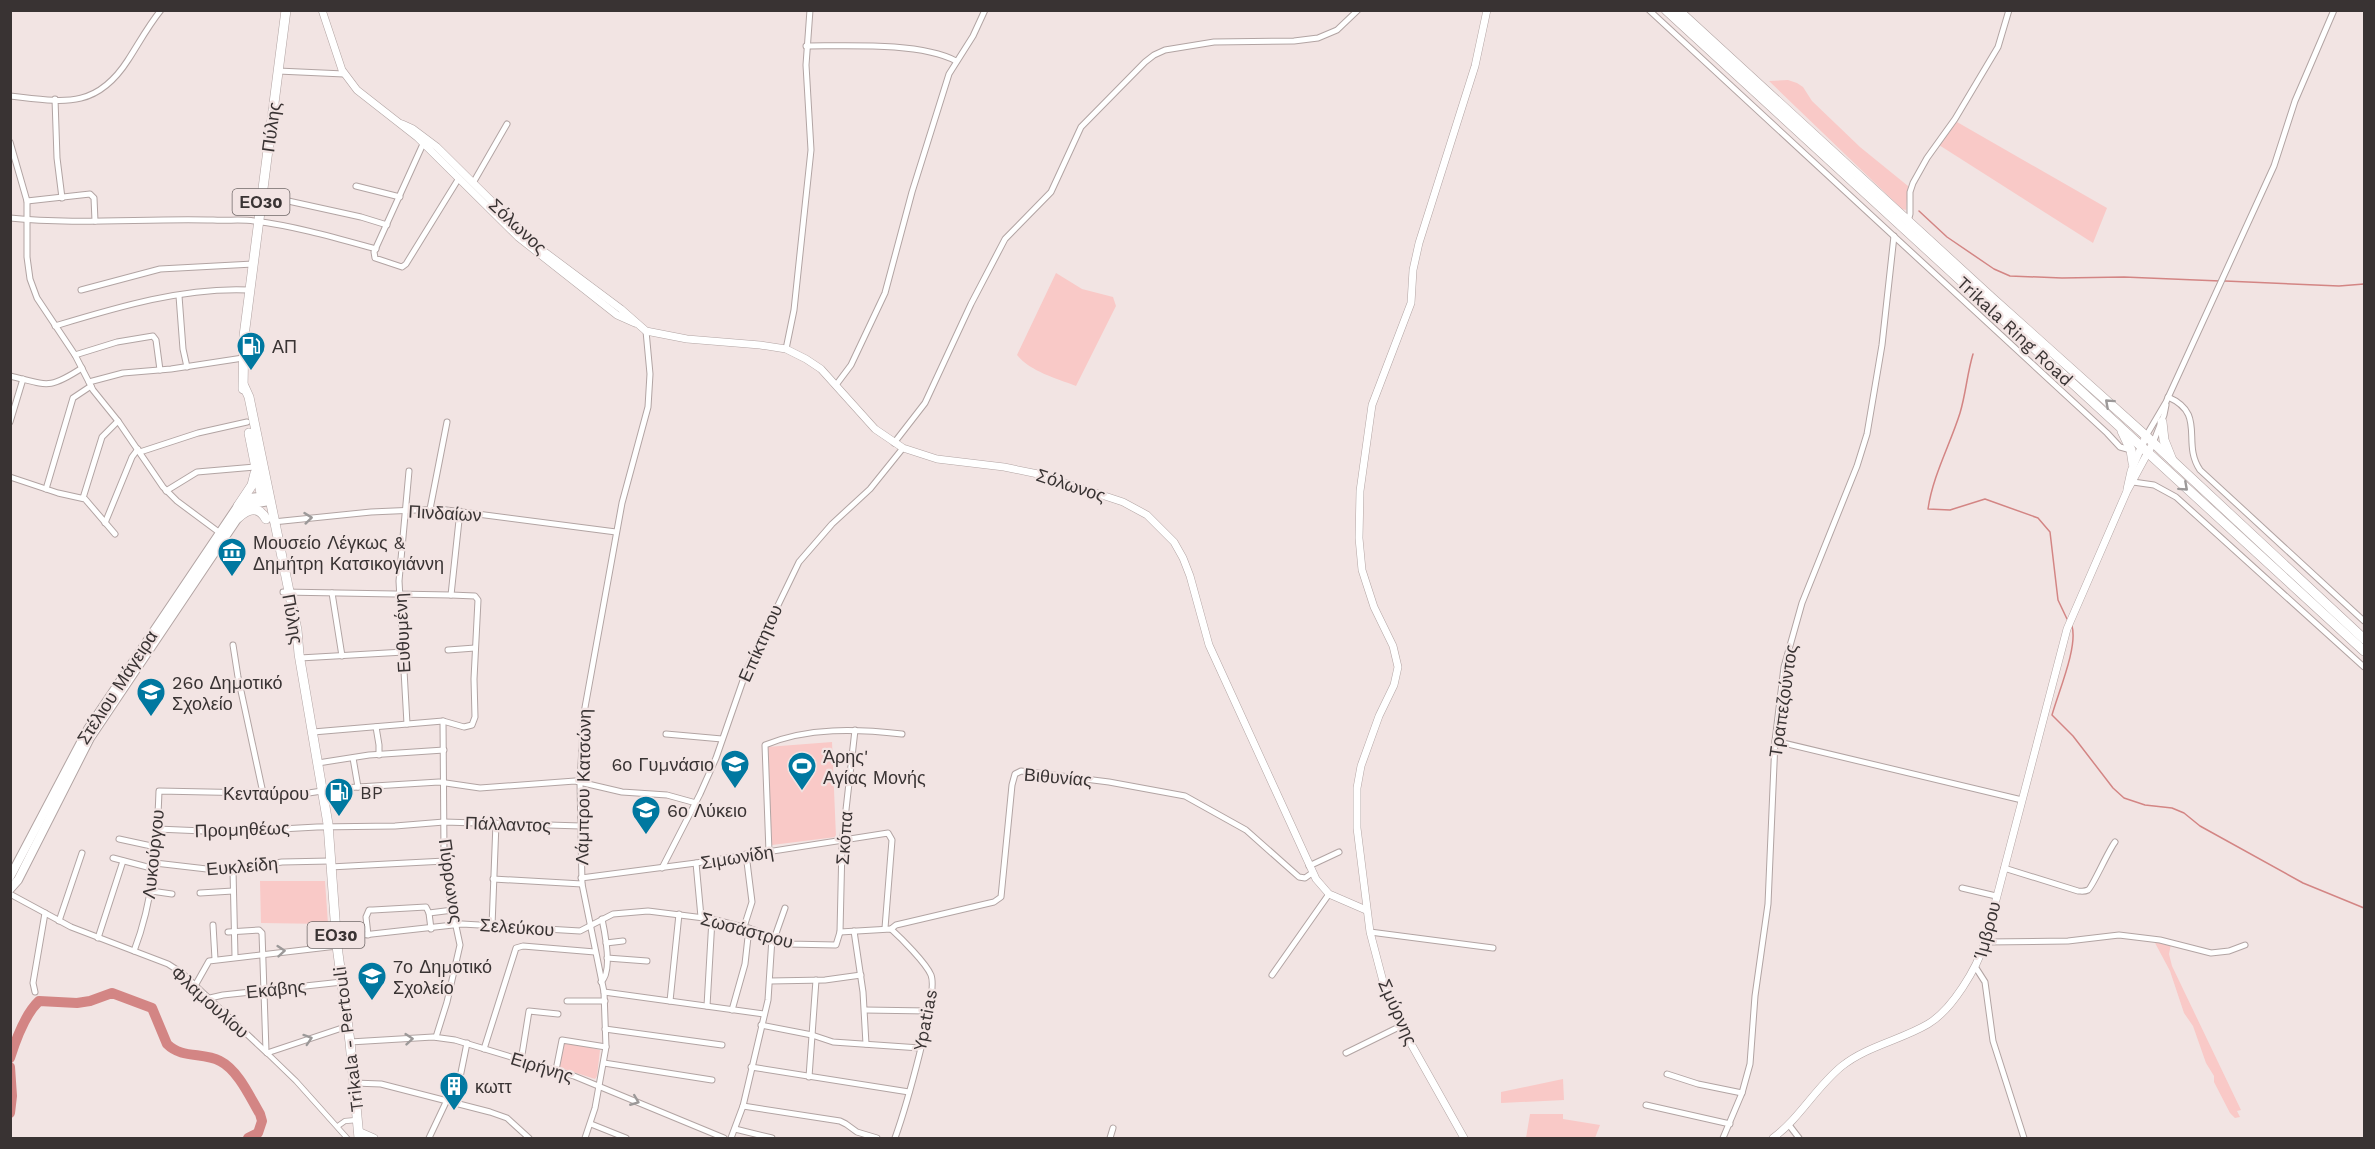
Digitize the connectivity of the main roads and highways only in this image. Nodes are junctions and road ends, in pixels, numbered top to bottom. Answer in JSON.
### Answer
{"nodes":[{"id":1,"x":286,"y":10,"type":"edge"},
{"id":2,"x":1666,"y":10,"type":"edge"},
{"id":3,"x":1678,"y":10,"type":"edge"},
{"id":4,"x":244,"y":386,"type":"junction"},
{"id":5,"x":2162,"y":422,"type":"road end"},
{"id":6,"x":2119,"y":426,"type":"junction"},
{"id":7,"x":2172,"y":462,"type":"junction"},
{"id":8,"x":2133,"y":463,"type":"road end"},
{"id":9,"x":256,"y":469,"type":"junction"},
{"id":10,"x":265,"y":499,"type":"junction"},
{"id":11,"x":238,"y":506,"type":"junction"},
{"id":12,"x":238,"y":518,"type":"junction"},
{"id":13,"x":270,"y":521,"type":"junction"},
{"id":14,"x":2364,"y":639,"type":"edge"},
{"id":15,"x":2364,"y":651,"type":"edge"},
{"id":16,"x":299,"y":656,"type":"joint"},
{"id":17,"x":10,"y":877,"type":"edge"},
{"id":18,"x":10,"y":889,"type":"edge"},
{"id":19,"x":359,"y":1135,"type":"edge"}],
"edges":[{"from":1,"to":4,"type":"main road","name":"Πύλης","number":"ΕΟ30"},
{"from":2,"to":6,"type":"main road","name":"Trikala Ring Road"},
{"from":7,"to":3,"type":"main road","name":"Trikala Ring Road","one_way":true},
{"from":4,"to":9,"type":"main road","name":"Πύλης","number":"ΕΟ30"},
{"from":4,"to":10,"type":"main road","name":"Πύλης","number":"ΕΟ30"},
{"from":5,"to":7,"type":"main road"},
{"from":6,"to":8,"type":"main road"},
{"from":6,"to":15,"type":"main road","name":"Trikala Ring Road","one_way":true},
{"from":7,"to":14,"type":"main road","name":"Trikala Ring Road"},
{"from":9,"to":10,"type":"main road","name":"Πύλης","number":"ΕΟ30"},
{"from":9,"to":11,"type":"main road"},
{"from":10,"to":11,"type":"main road"},
{"from":10,"to":12,"type":"main road"},
{"from":10,"to":13,"type":"main road","name":"Πύλης","number":"ΕΟ30"},
{"from":11,"to":17,"type":"main road","name":"Στέλιου Μάγειρα"},
{"from":12,"to":13,"type":"main road"},
{"from":12,"to":18,"type":"main road","name":"Στέλιου Μάγειρα"},
{"from":13,"to":16,"type":"main road","name":"Πύλης","number":"ΕΟ30"},
{"from":16,"to":19,"type":"main road","name":"Trikala - Pertouli","number":"ΕΟ30"}]}
